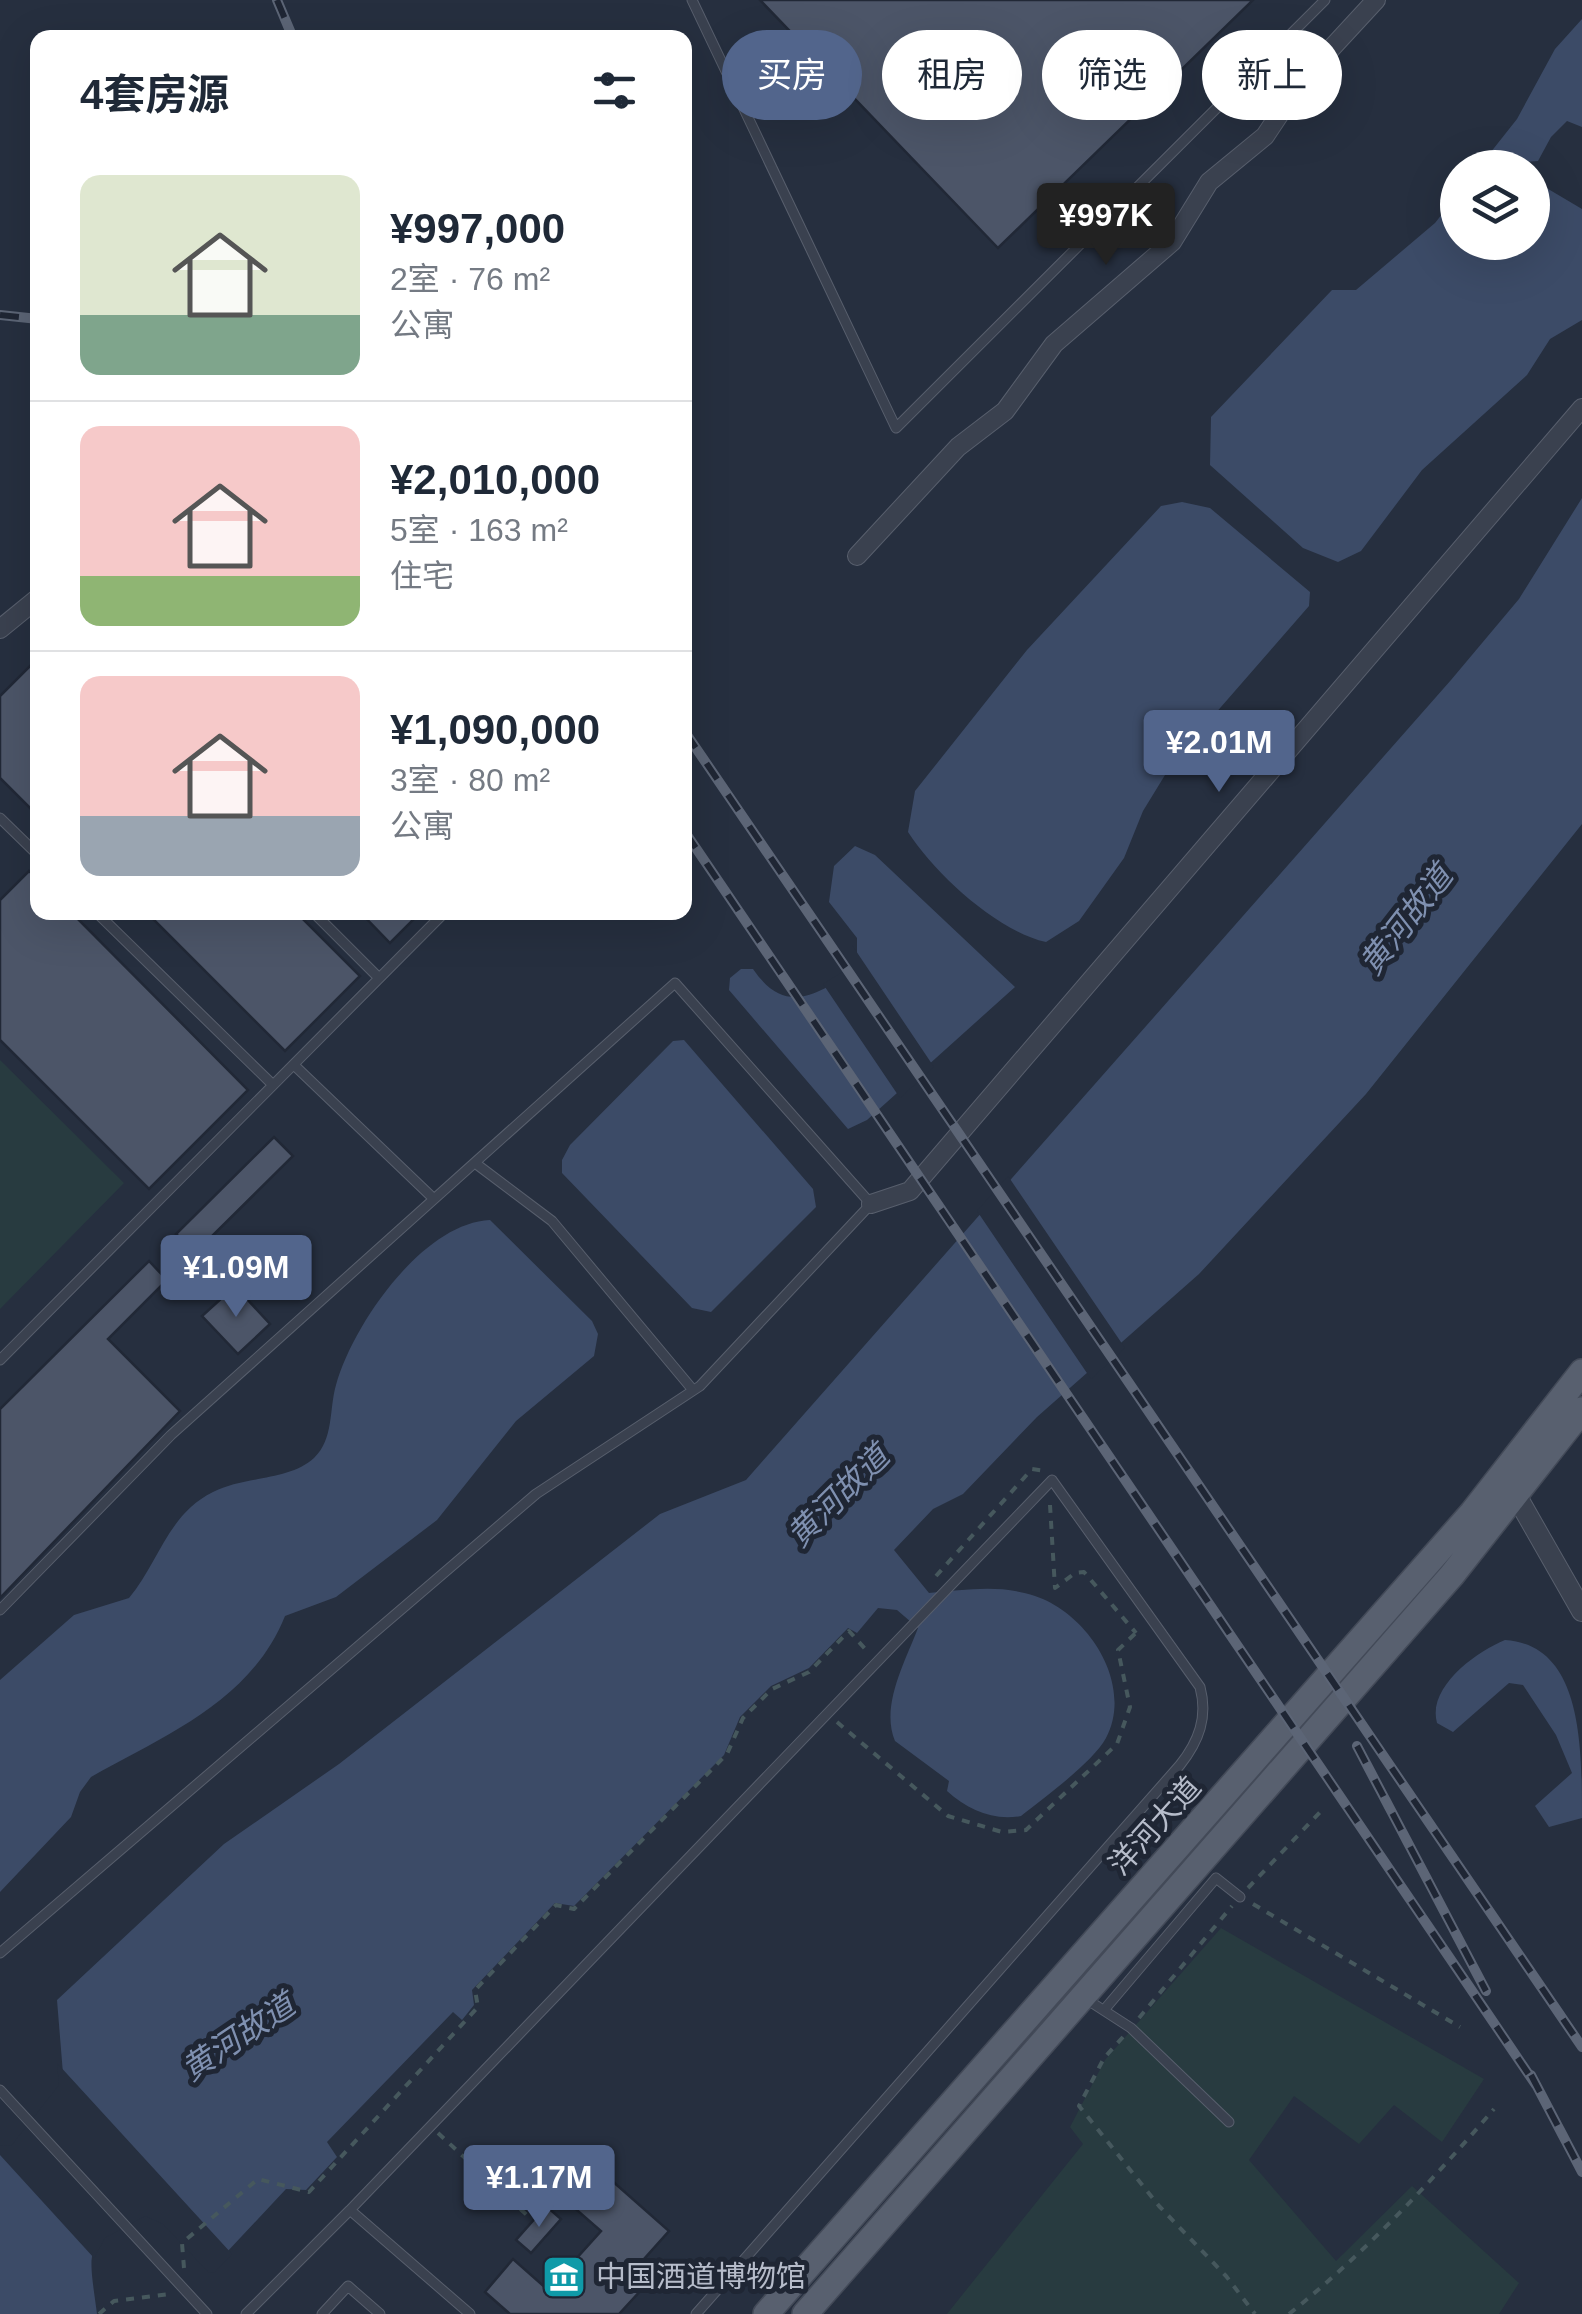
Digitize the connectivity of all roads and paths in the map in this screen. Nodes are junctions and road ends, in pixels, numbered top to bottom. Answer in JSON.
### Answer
{"nodes":[{"id":1,"x":692,"y":0,"type":"edge"},
{"id":2,"x":1325,"y":0,"type":"edge"},
{"id":3,"x":1376,"y":0,"type":"edge"},
{"id":4,"x":1582,"y":408,"type":"edge"},
{"id":5,"x":856,"y":556,"type":"dead end"},
{"id":6,"x":30,"y":605,"type":"edge"},
{"id":7,"x":0,"y":629,"type":"edge"},
{"id":8,"x":0,"y":818,"type":"edge"},
{"id":9,"x":30,"y":847,"type":"edge"},
{"id":10,"x":104,"y":920,"type":"edge"},
{"id":11,"x":320,"y":920,"type":"edge"},
{"id":12,"x":437,"y":920,"type":"edge"},
{"id":13,"x":379,"y":978,"type":"junction"},
{"id":14,"x":294,"y":1064,"type":"junction"},
{"id":15,"x":273,"y":1085,"type":"junction"},
{"id":16,"x":475,"y":1163,"type":"junction"},
{"id":17,"x":434,"y":1199,"type":"junction"},
{"id":18,"x":870,"y":1204,"type":"junction"},
{"id":19,"x":0,"y":1360,"type":"edge"},
{"id":20,"x":1582,"y":1372,"type":"edge"},
{"id":21,"x":693,"y":1390,"type":"junction"},
{"id":22,"x":1582,"y":1410,"type":"edge"},
{"id":23,"x":1049,"y":1483,"type":"junction"},
{"id":24,"x":1517,"y":1497,"type":"junction"},
{"id":25,"x":936,"y":1576,"type":"dead end"},
{"id":26,"x":0,"y":1610,"type":"edge"},
{"id":27,"x":1582,"y":1611,"type":"edge"},
{"id":28,"x":1151,"y":1619,"type":"junction"},
{"id":29,"x":1136,"y":1633,"type":"junction"},
{"id":30,"x":855,"y":1664,"type":"dead end"},
{"id":31,"x":828,"y":1713,"type":"junction"},
{"id":32,"x":1240,"y":1897,"type":"joint"},
{"id":33,"x":0,"y":1953,"type":"edge"},
{"id":34,"x":1093,"y":2003,"type":"junction"},
{"id":35,"x":1460,"y":2028,"type":"dead end"},
{"id":36,"x":0,"y":2090,"type":"edge"},
{"id":37,"x":1494,"y":2109,"type":"dead end"},
{"id":38,"x":1228,"y":2122,"type":"dead end"},
{"id":39,"x":431,"y":2127,"type":"junction"},
{"id":40,"x":350,"y":2210,"type":"junction"},
{"id":41,"x":529,"y":2216,"type":"dead end"},
{"id":42,"x":186,"y":2292,"type":"junction"},
{"id":43,"x":99,"y":2314,"type":"edge"},
{"id":44,"x":207,"y":2314,"type":"edge"},
{"id":45,"x":246,"y":2314,"type":"edge"},
{"id":46,"x":322,"y":2314,"type":"edge"},
{"id":47,"x":380,"y":2314,"type":"edge"},
{"id":48,"x":470,"y":2314,"type":"edge"},
{"id":49,"x":696,"y":2314,"type":"edge"},
{"id":50,"x":766,"y":2314,"type":"edge"},
{"id":51,"x":805,"y":2314,"type":"edge"},
{"id":52,"x":1289,"y":2314,"type":"edge"}],
"edges":[{"from":1,"to":2,"type":"lane"},
{"from":3,"to":5,"type":"street"},
{"from":4,"to":18,"type":"street"},
{"from":6,"to":7,"type":"street"},
{"from":8,"to":9,"type":"lane"},
{"from":10,"to":15,"type":"lane"},
{"from":11,"to":13,"type":"lane"},
{"from":12,"to":13,"type":"lane"},
{"from":13,"to":14,"type":"lane"},
{"from":14,"to":15,"type":"lane"},
{"from":14,"to":17,"type":"lane"},
{"from":15,"to":19,"type":"lane"},
{"from":16,"to":17,"type":"lane"},
{"from":16,"to":18,"type":"lane"},
{"from":16,"to":21,"type":"lane"},
{"from":17,"to":26,"type":"lane"},
{"from":18,"to":21,"type":"lane"},
{"from":20,"to":50,"type":"main road","name":"洋河大道"},
{"from":21,"to":33,"type":"lane"},
{"from":22,"to":24,"type":"main road","name":"洋河大道"},
{"from":23,"to":25,"type":"path"},
{"from":23,"to":28,"type":"lane"},
{"from":23,"to":29,"type":"path"},
{"from":23,"to":31,"type":"lane"},
{"from":24,"to":27,"type":"street"},
{"from":24,"to":34,"type":"main road","name":"洋河大道"},
{"from":28,"to":29,"type":"path"},
{"from":28,"to":49,"type":"lane"},
{"from":29,"to":31,"type":"path"},
{"from":30,"to":42,"type":"path"},
{"from":31,"to":39,"type":"lane"},
{"from":32,"to":34,"type":"lane"},
{"from":32,"to":35,"type":"path"},
{"from":34,"to":38,"type":"lane"},
{"from":34,"to":51,"type":"main road","name":"洋河大道"},
{"from":36,"to":42,"type":"lane"},
{"from":37,"to":52,"type":"path"},
{"from":39,"to":40,"type":"lane"},
{"from":39,"to":41,"type":"path"},
{"from":40,"to":45,"type":"lane"},
{"from":40,"to":48,"type":"lane"},
{"from":42,"to":43,"type":"path"},
{"from":42,"to":44,"type":"lane"},
{"from":46,"to":47,"type":"lane"}]}
